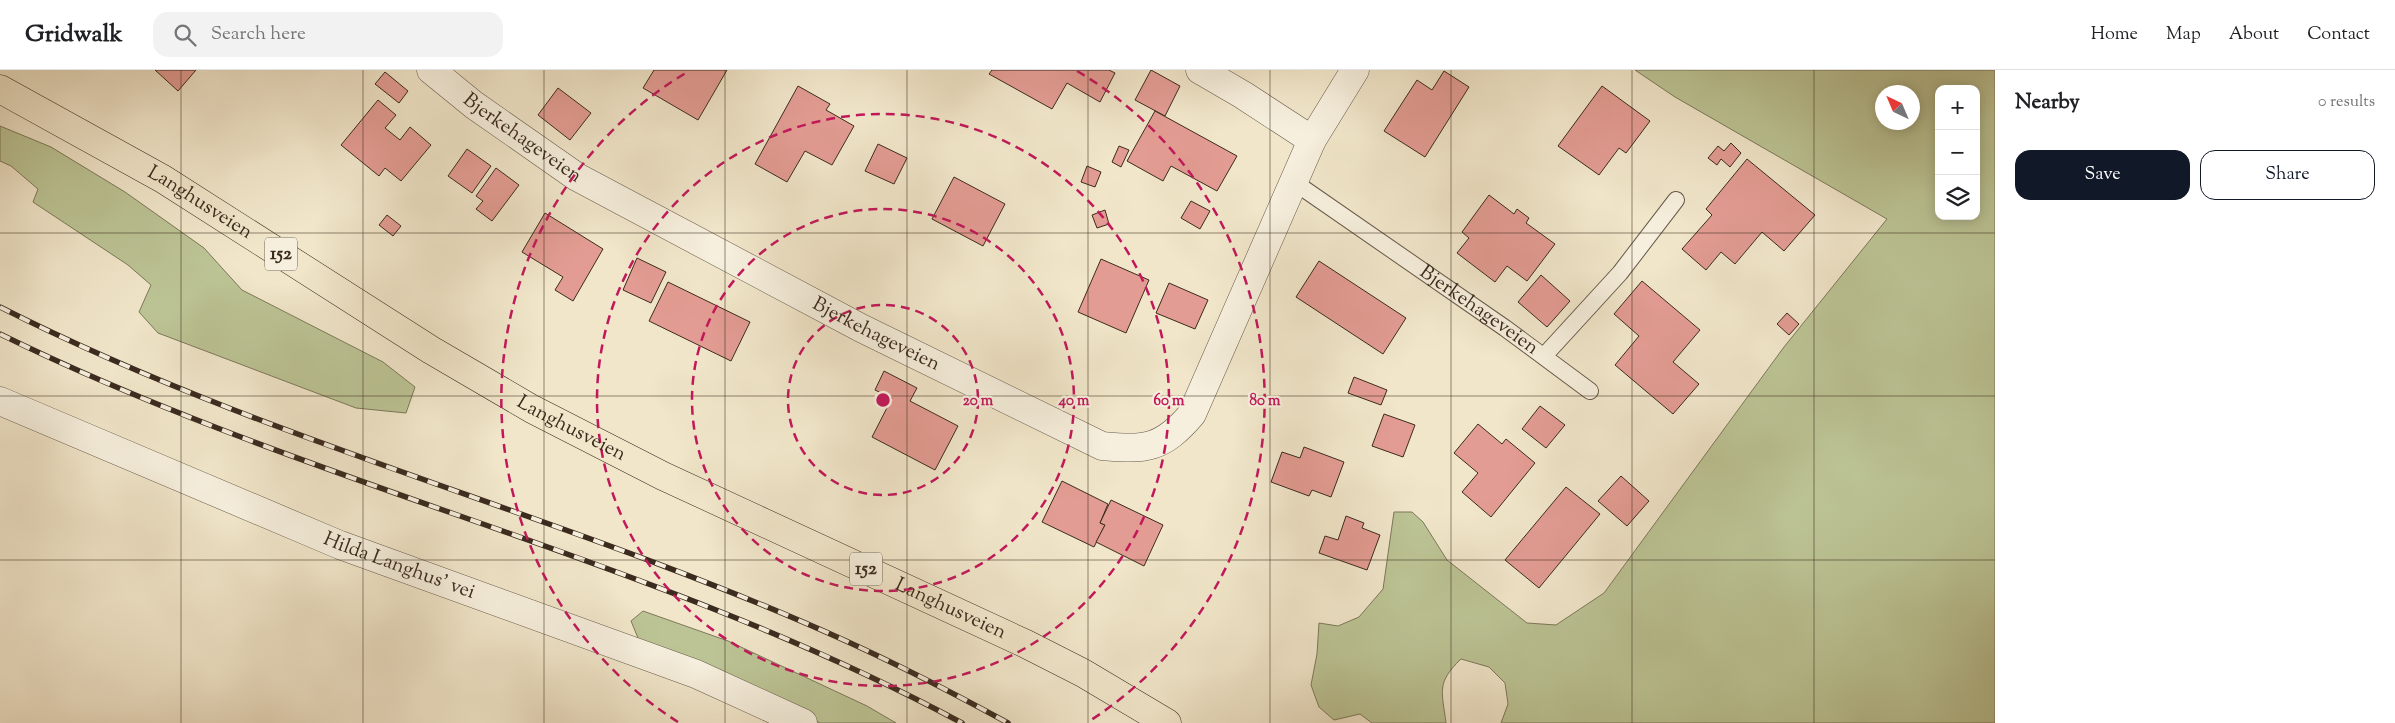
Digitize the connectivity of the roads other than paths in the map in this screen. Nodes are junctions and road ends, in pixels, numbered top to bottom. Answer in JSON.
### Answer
{"nodes":[{"id":1,"x":431,"y":70,"type":"edge"},
{"id":2,"x":1200,"y":70,"type":"edge"},
{"id":3,"x":1354,"y":70,"type":"edge"},
{"id":4,"x":0,"y":89,"type":"edge"},
{"id":5,"x":1312,"y":140,"type":"junction"},
{"id":6,"x":1294,"y":182,"type":"junction"},
{"id":7,"x":1676,"y":200,"type":"dead end"},
{"id":8,"x":1544,"y":356,"type":"junction"},
{"id":9,"x":1590,"y":390,"type":"dead end"},
{"id":10,"x":0,"y":401,"type":"edge"},
{"id":11,"x":803,"y":723,"type":"edge"},
{"id":12,"x":1167,"y":723,"type":"edge"}],
"edges":[{"from":1,"to":6,"type":"street","name":"Bjerkehageveien"},
{"from":2,"to":5,"type":"street"},
{"from":3,"to":5,"type":"street","name":"Bjerkehageveien"},
{"from":4,"to":12,"type":"main road","name":"Langhusveien","number":"152"},
{"from":5,"to":6,"type":"street","name":"Bjerkehageveien"},
{"from":6,"to":8,"type":"lane","name":"Bjerkehageveien"},
{"from":7,"to":8,"type":"lane","name":"Bjerkehageveien"},
{"from":8,"to":9,"type":"lane"},
{"from":10,"to":11,"type":"street","name":"Hilda Langhus' vei"}]}
